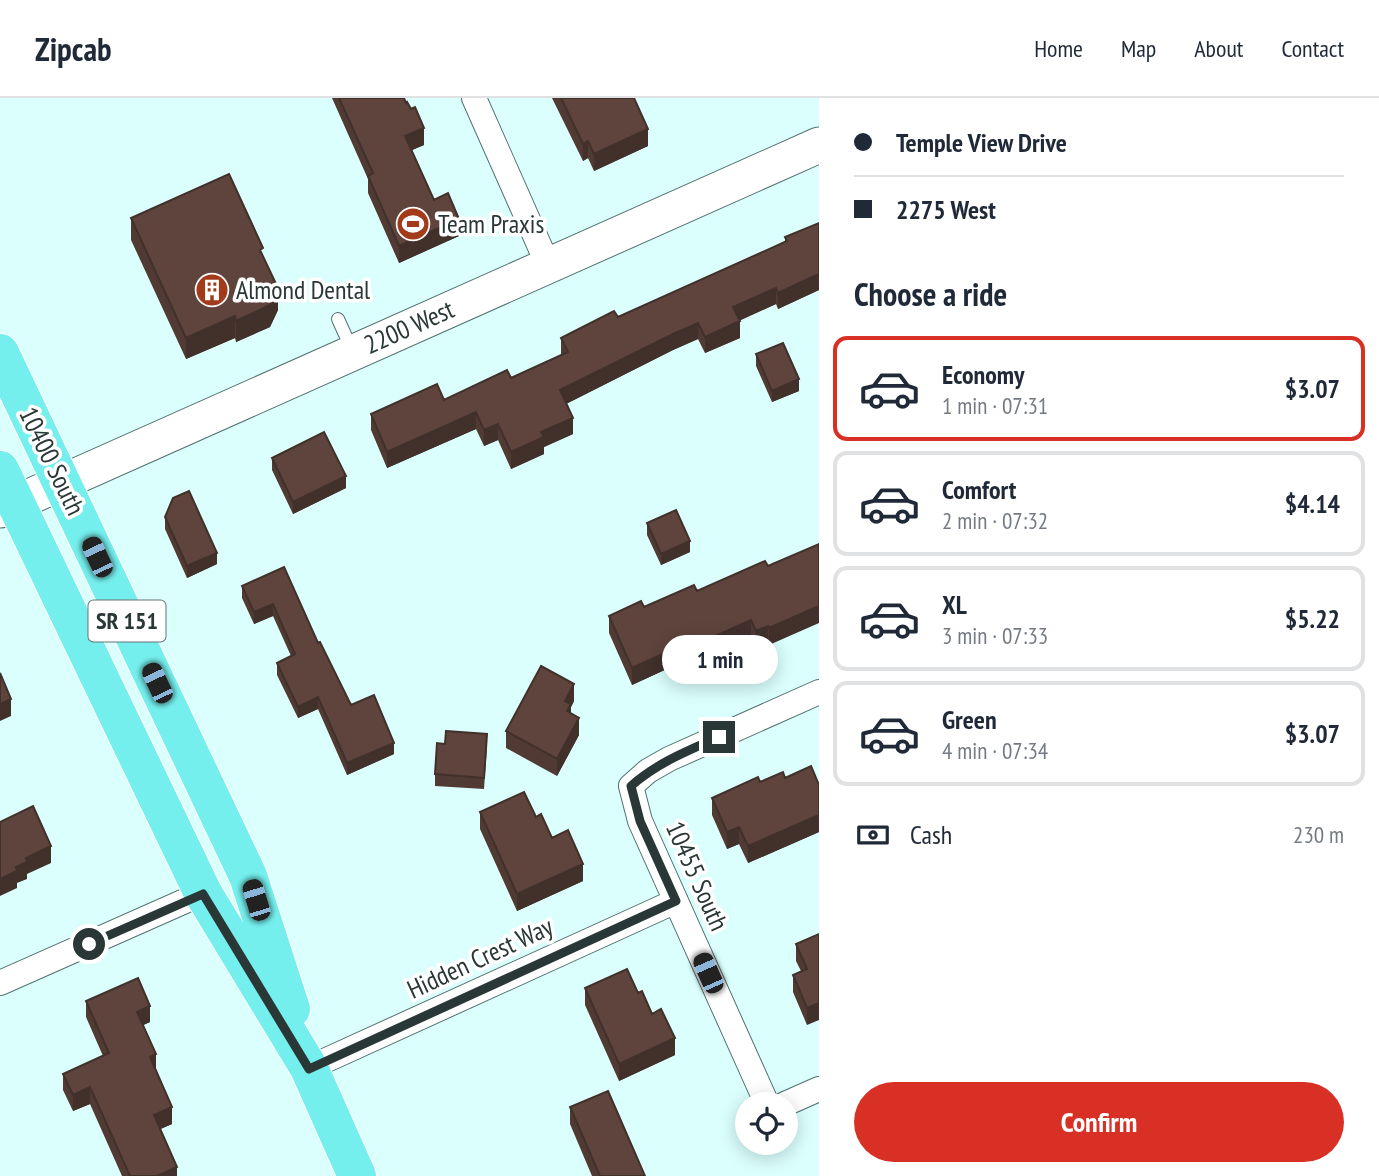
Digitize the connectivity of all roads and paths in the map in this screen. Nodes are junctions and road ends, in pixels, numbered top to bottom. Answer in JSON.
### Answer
{"nodes":[{"id":1,"x":474,"y":98,"type":"edge"},
{"id":2,"x":819,"y":145,"type":"edge"},
{"id":3,"x":548,"y":265,"type":"junction"},
{"id":4,"x":338,"y":319,"type":"dead end"},
{"id":5,"x":353,"y":352,"type":"junction"},
{"id":6,"x":0,"y":353,"type":"edge"},
{"id":7,"x":62,"y":482,"type":"junction"},
{"id":8,"x":5,"y":495,"type":"edge"},
{"id":9,"x":819,"y":692,"type":"edge"},
{"id":10,"x":203,"y":894,"type":"junction"},
{"id":11,"x":676,"y":901,"type":"junction"},
{"id":12,"x":0,"y":983,"type":"edge"},
{"id":13,"x":309,"y":1069,"type":"junction"},
{"id":14,"x":819,"y":1089,"type":"edge"},
{"id":15,"x":762,"y":1092,"type":"edge"},
{"id":16,"x":798,"y":1098,"type":"edge"},
{"id":17,"x":357,"y":1176,"type":"edge"}],
"edges":[{"from":1,"to":3,"type":"street"},
{"from":2,"to":3,"type":"street","name":"2200 West"},
{"from":3,"to":5,"type":"street","name":"2200 West"},
{"from":4,"to":5,"type":"lane"},
{"from":5,"to":7,"type":"street","name":"2200 West"},
{"from":6,"to":7,"type":"main road","name":"10400 South","number":"SR 151"},
{"from":7,"to":8,"type":"street","name":"2200 West"},
{"from":7,"to":13,"type":"main road","name":"10400 South","number":"SR 151"},
{"from":8,"to":10,"type":"main road","name":"10400 South","number":"SR 151"},
{"from":9,"to":11,"type":"street","name":"10455 South"},
{"from":10,"to":12,"type":"street"},
{"from":10,"to":13,"type":"main road","number":"SR 151"},
{"from":11,"to":13,"type":"street","name":"Hidden Crest Way"},
{"from":11,"to":15,"type":"street","name":"10455 South"},
{"from":13,"to":17,"type":"main road","number":"SR 151"},
{"from":14,"to":16,"type":"street"}]}
